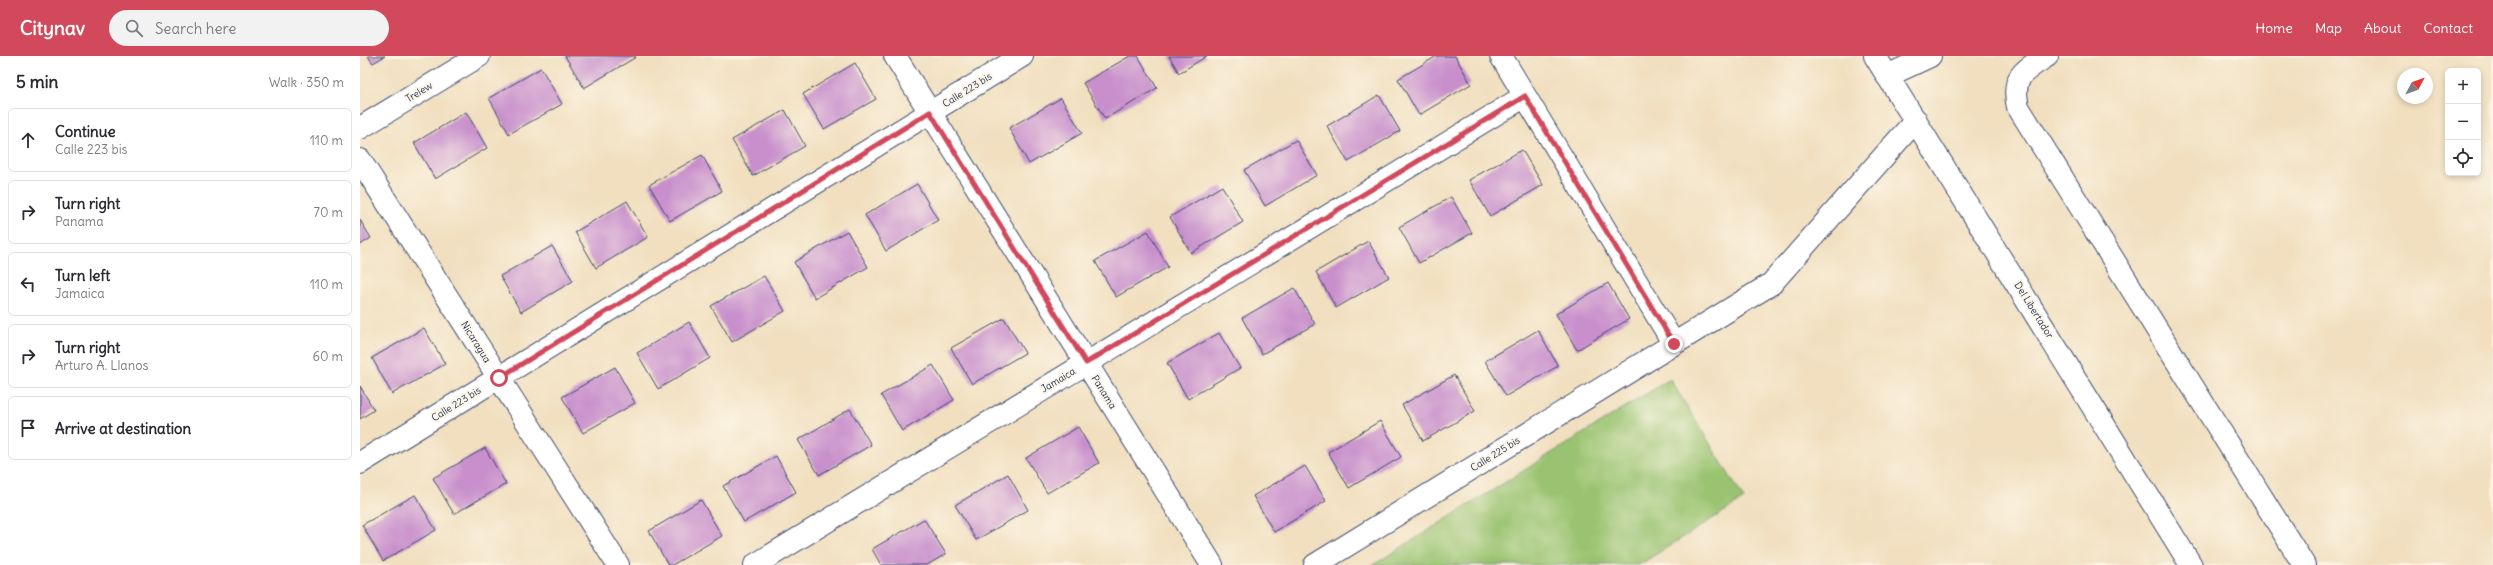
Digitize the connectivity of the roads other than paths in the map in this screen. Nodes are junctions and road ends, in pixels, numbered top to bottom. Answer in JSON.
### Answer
{"nodes":[{"id":1,"x":479,"y":56,"type":"edge"},
{"id":2,"x":895,"y":56,"type":"edge"},
{"id":3,"x":1022,"y":56,"type":"edge"},
{"id":4,"x":1501,"y":56,"type":"edge"},
{"id":5,"x":1875,"y":56,"type":"edge"},
{"id":6,"x":1930,"y":56,"type":"edge"},
{"id":7,"x":2047,"y":56,"type":"edge"},
{"id":8,"x":1887,"y":76,"type":"junction"},
{"id":9,"x":1525,"y":96,"type":"junction"},
{"id":10,"x":930,"y":112,"type":"junction"},
{"id":11,"x":1916,"y":120,"type":"junction"},
{"id":12,"x":360,"y":128,"type":"edge"},
{"id":13,"x":360,"y":160,"type":"edge"},
{"id":14,"x":1674,"y":344,"type":"junction"},
{"id":15,"x":1086,"y":363,"type":"junction"},
{"id":16,"x":499,"y":378,"type":"junction"},
{"id":17,"x":360,"y":463,"type":"edge"},
{"id":18,"x":618,"y":565,"type":"edge"},
{"id":19,"x":755,"y":565,"type":"edge"},
{"id":20,"x":1212,"y":565,"type":"edge"},
{"id":21,"x":1315,"y":565,"type":"edge"},
{"id":22,"x":2191,"y":565,"type":"edge"},
{"id":23,"x":2304,"y":565,"type":"edge"}],
"edges":[{"from":1,"to":12,"type":"street","name":"Trelew"},
{"from":2,"to":10,"type":"street","name":"Panama"},
{"from":3,"to":10,"type":"street","name":"Calle 223 bis"},
{"from":4,"to":9,"type":"street"},
{"from":5,"to":8,"type":"street","name":"Del Libertador"},
{"from":6,"to":8,"type":"street"},
{"from":7,"to":23,"type":"street"},
{"from":8,"to":11,"type":"street","name":"Del Libertador"},
{"from":9,"to":14,"type":"street"},
{"from":9,"to":15,"type":"street","name":"Jamaica"},
{"from":10,"to":15,"type":"street","name":"Panama"},
{"from":10,"to":16,"type":"street","name":"Calle 223 bis"},
{"from":11,"to":14,"type":"street","name":"Calle 225 bis"},
{"from":11,"to":22,"type":"street","name":"Del Libertador"},
{"from":13,"to":16,"type":"street","name":"Nicaragua"},
{"from":14,"to":21,"type":"street","name":"Calle 225 bis"},
{"from":15,"to":19,"type":"street","name":"Jamaica"},
{"from":15,"to":20,"type":"street","name":"Panama"},
{"from":16,"to":17,"type":"street","name":"Calle 223 bis"},
{"from":16,"to":18,"type":"street","name":"Nicaragua"}]}
